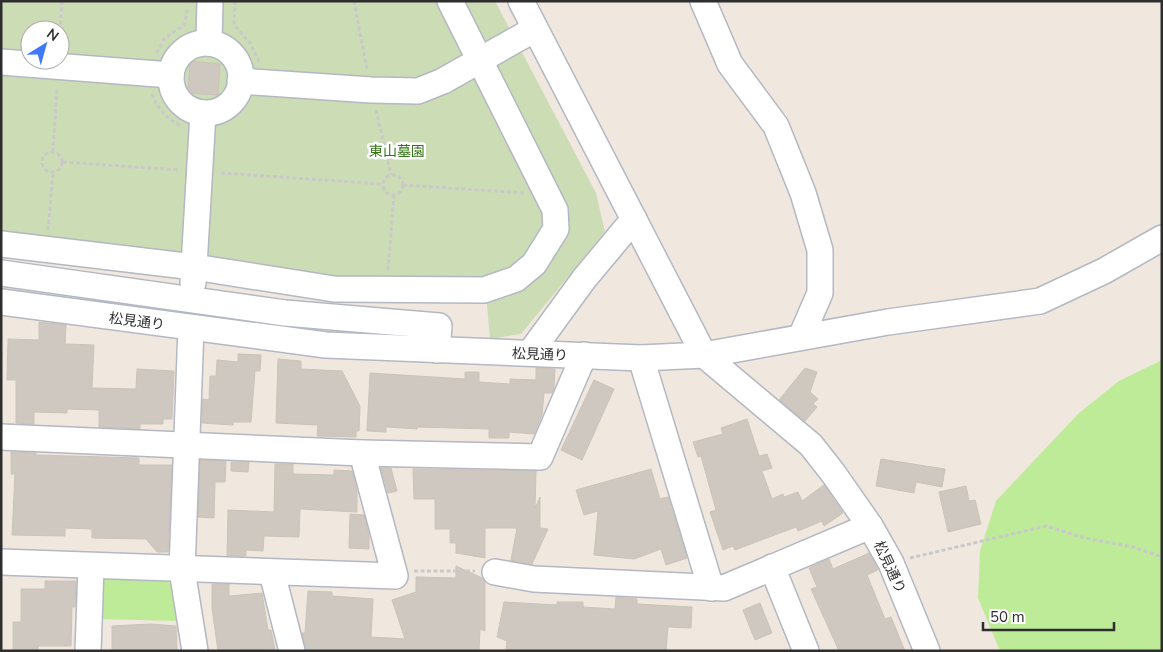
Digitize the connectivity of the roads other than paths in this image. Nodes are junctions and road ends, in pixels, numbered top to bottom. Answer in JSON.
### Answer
{"nodes":[{"id":1,"x":210,"y":1,"type":"edge"},
{"id":2,"x":450,"y":1,"type":"edge"},
{"id":3,"x":521,"y":1,"type":"edge"},
{"id":4,"x":703,"y":1,"type":"edge"},
{"id":5,"x":536,"y":29,"type":"junction"},
{"id":6,"x":209,"y":44,"type":"junction"},
{"id":7,"x":480,"y":60,"type":"junction"},
{"id":8,"x":1,"y":62,"type":"edge"},
{"id":9,"x":171,"y":76,"type":"junction"},
{"id":10,"x":240,"y":81,"type":"junction"},
{"id":11,"x":203,"y":113,"type":"junction"},
{"id":12,"x":634,"y":219,"type":"junction"},
{"id":13,"x":1162,"y":238,"type":"edge"},
{"id":14,"x":1,"y":244,"type":"edge"},
{"id":15,"x":47,"y":250,"type":"junction"},
{"id":16,"x":194,"y":268,"type":"junction"},
{"id":17,"x":1,"y":273,"type":"edge"},
{"id":18,"x":44,"y":279,"type":"junction"},
{"id":19,"x":384,"y":281,"type":"junction"},
{"id":20,"x":119,"y":289,"type":"junction"},
{"id":21,"x":192,"y":300,"type":"junction"},
{"id":22,"x":1,"y":302,"type":"edge"},
{"id":23,"x":285,"y":313,"type":"junction"},
{"id":24,"x":117,"y":318,"type":"junction"},
{"id":25,"x":384,"y":321,"type":"junction"},
{"id":26,"x":191,"y":328,"type":"junction"},
{"id":27,"x":801,"y":337,"type":"junction"},
{"id":28,"x":284,"y":339,"type":"junction"},
{"id":29,"x":437,"y":350,"type":"junction"},
{"id":30,"x":530,"y":353,"type":"junction"},
{"id":31,"x":584,"y":355,"type":"junction"},
{"id":32,"x":704,"y":355,"type":"junction"},
{"id":33,"x":641,"y":358,"type":"junction"},
{"id":34,"x":1,"y":437,"type":"edge"},
{"id":35,"x":187,"y":445,"type":"junction"},
{"id":36,"x":362,"y":453,"type":"junction"},
{"id":37,"x":870,"y":526,"type":"junction"},
{"id":38,"x":1,"y":562,"type":"edge"},
{"id":39,"x":91,"y":567,"type":"junction"},
{"id":40,"x":772,"y":567,"type":"junction"},
{"id":41,"x":182,"y":570,"type":"junction"},
{"id":42,"x":272,"y":572,"type":"junction"},
{"id":43,"x":495,"y":572,"type":"road end"},
{"id":44,"x":711,"y":588,"type":"junction"},
{"id":45,"x":88,"y":651,"type":"edge"},
{"id":46,"x":195,"y":651,"type":"edge"},
{"id":47,"x":292,"y":651,"type":"edge"},
{"id":48,"x":806,"y":651,"type":"edge"},
{"id":49,"x":927,"y":651,"type":"edge"}],
"edges":[{"from":1,"to":6,"type":"street"},
{"from":2,"to":7,"type":"street"},
{"from":3,"to":5,"type":"street"},
{"from":4,"to":27,"type":"street"},
{"from":5,"to":7,"type":"street"},
{"from":5,"to":12,"type":"street"},
{"from":6,"to":9,"type":"street"},
{"from":6,"to":10,"type":"street"},
{"from":7,"to":10,"type":"street"},
{"from":7,"to":19,"type":"street"},
{"from":8,"to":9,"type":"street"},
{"from":9,"to":11,"type":"street"},
{"from":10,"to":11,"type":"street"},
{"from":11,"to":16,"type":"street"},
{"from":12,"to":30,"type":"street"},
{"from":12,"to":32,"type":"street"},
{"from":13,"to":27,"type":"street"},
{"from":14,"to":15,"type":"street"},
{"from":15,"to":16,"type":"street"},
{"from":15,"to":18,"type":"street"},
{"from":16,"to":19,"type":"street"},
{"from":16,"to":21,"type":"street"},
{"from":17,"to":18,"type":"street"},
{"from":18,"to":20,"type":"street"},
{"from":19,"to":25,"type":"street"},
{"from":20,"to":21,"type":"street"},
{"from":20,"to":24,"type":"street"},
{"from":21,"to":23,"type":"street"},
{"from":22,"to":24,"type":"street","name":"松見通り"},
{"from":23,"to":25,"type":"street"},
{"from":23,"to":28,"type":"street"},
{"from":24,"to":26,"type":"street","name":"松見通り"},
{"from":25,"to":29,"type":"street"},
{"from":26,"to":28,"type":"street","name":"松見通り"},
{"from":26,"to":35,"type":"street"},
{"from":27,"to":32,"type":"street"},
{"from":28,"to":29,"type":"street","name":"松見通り"},
{"from":29,"to":30,"type":"street","name":"松見通り"},
{"from":30,"to":31,"type":"street","name":"松見通り"},
{"from":31,"to":33,"type":"street","name":"松見通り"},
{"from":31,"to":36,"type":"street"},
{"from":32,"to":33,"type":"street","name":"松見通り"},
{"from":32,"to":37,"type":"street","name":"松見通り"},
{"from":33,"to":44,"type":"street"},
{"from":34,"to":35,"type":"street"},
{"from":35,"to":36,"type":"street"},
{"from":35,"to":41,"type":"street"},
{"from":36,"to":42,"type":"street"},
{"from":37,"to":40,"type":"street"},
{"from":37,"to":49,"type":"street","name":"松見通り"},
{"from":38,"to":39,"type":"street"},
{"from":39,"to":41,"type":"street"},
{"from":39,"to":45,"type":"street"},
{"from":40,"to":44,"type":"street"},
{"from":40,"to":48,"type":"street"},
{"from":41,"to":42,"type":"street"},
{"from":41,"to":46,"type":"street"},
{"from":42,"to":47,"type":"street"},
{"from":43,"to":44,"type":"street"}]}
